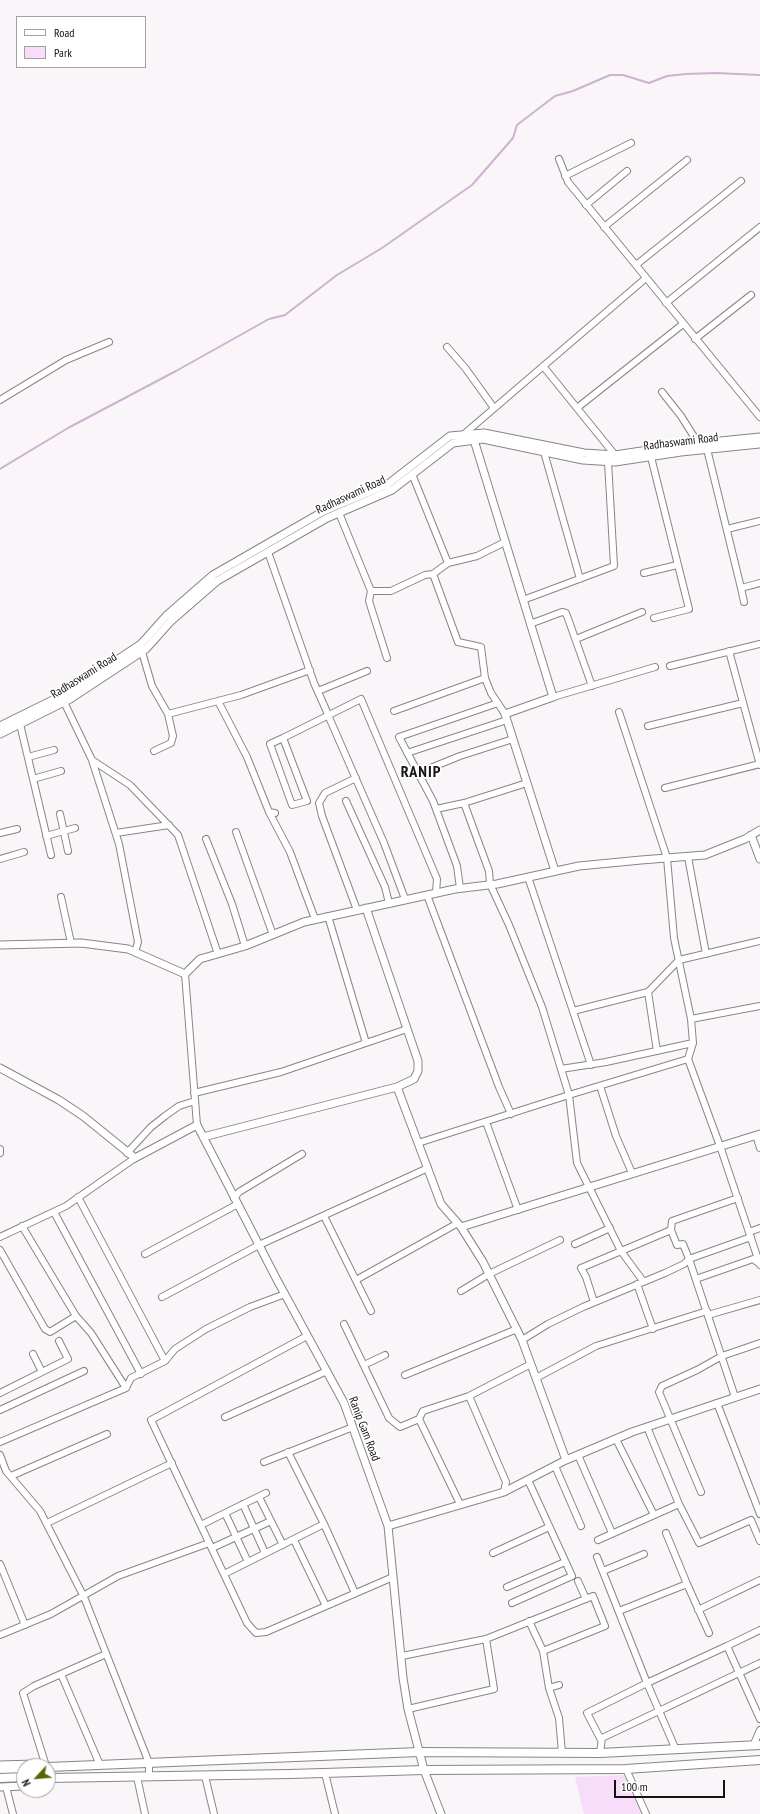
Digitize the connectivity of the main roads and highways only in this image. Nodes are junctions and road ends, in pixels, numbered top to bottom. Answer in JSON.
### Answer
{"nodes":[{"id":1,"x":757,"y":1745,"type":"edge"},
{"id":2,"x":760,"y":1760,"type":"edge"},
{"id":3,"x":56,"y":1767,"type":"edge"},
{"id":4,"x":16,"y":1768,"type":"edge"},
{"id":5,"x":0,"y":1769,"type":"edge"},
{"id":6,"x":0,"y":1778,"type":"edge"},
{"id":7,"x":16,"y":1778,"type":"edge"},
{"id":8,"x":56,"y":1778,"type":"edge"}],
"edges":[{"from":1,"to":3,"type":"main road"},
{"from":2,"to":8,"type":"main road"},
{"from":4,"to":5,"type":"main road"},
{"from":6,"to":7,"type":"main road"}]}
